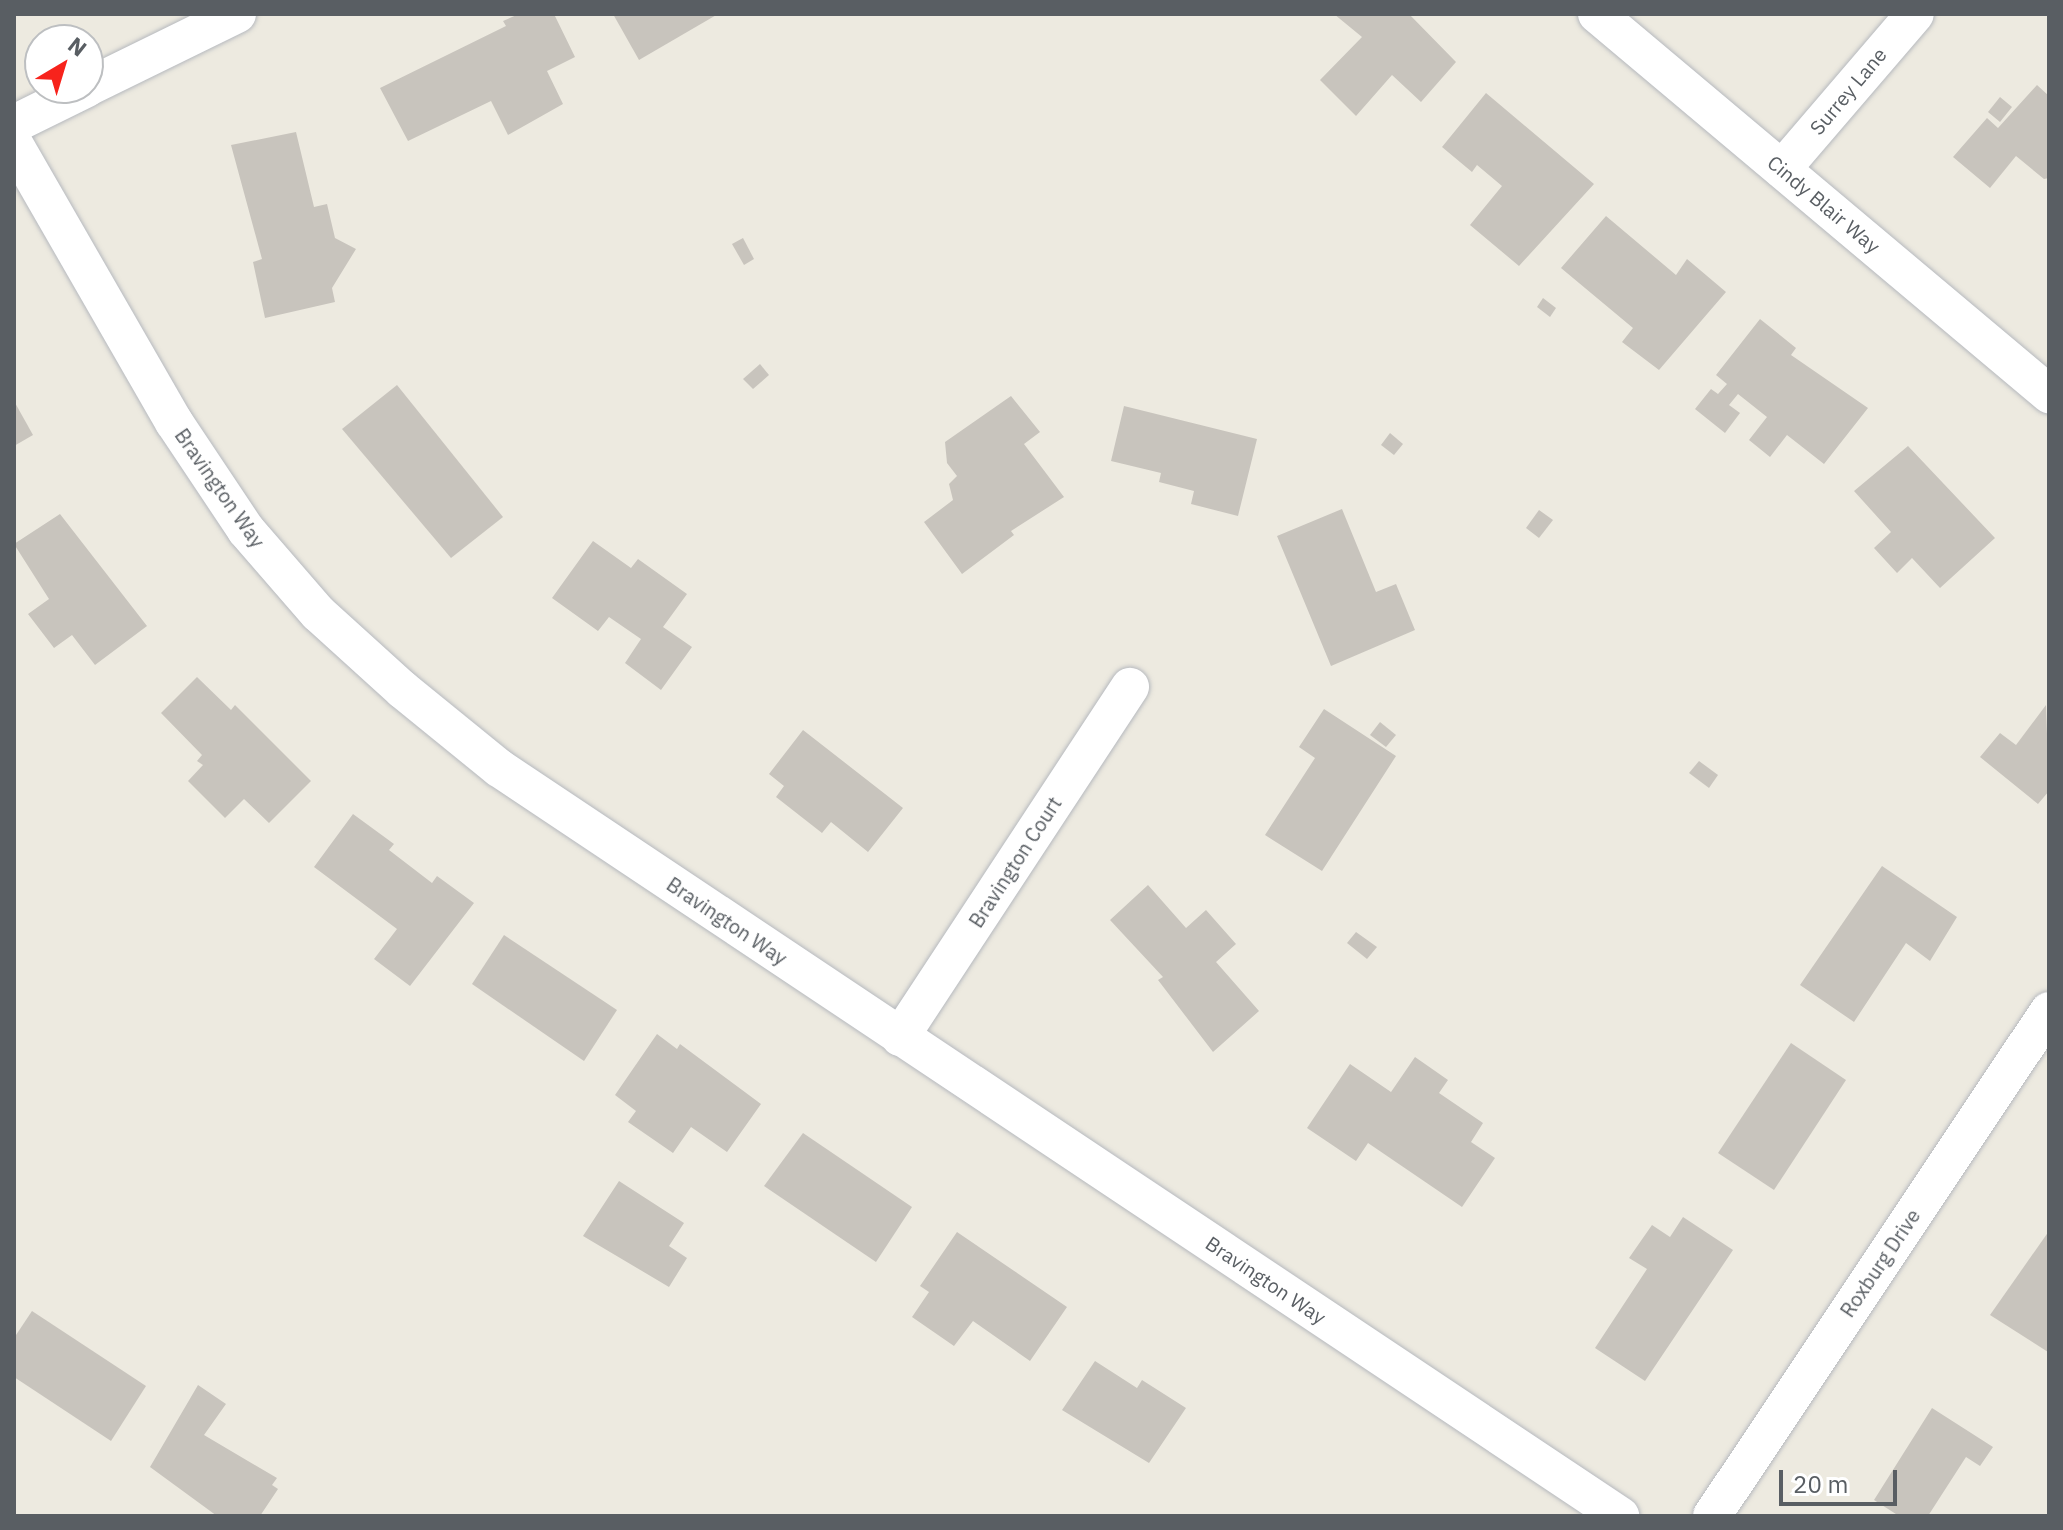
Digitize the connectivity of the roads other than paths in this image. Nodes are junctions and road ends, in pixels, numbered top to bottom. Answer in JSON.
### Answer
{"nodes":[{"id":1,"x":237,"y":14,"type":"edge"},
{"id":2,"x":1597,"y":14,"type":"edge"},
{"id":3,"x":1915,"y":14,"type":"edge"},
{"id":4,"x":104,"y":80,"type":"edge"},
{"id":5,"x":55,"y":104,"type":"edge"},
{"id":6,"x":14,"y":124,"type":"edge"},
{"id":7,"x":14,"y":144,"type":"edge"},
{"id":8,"x":1782,"y":169,"type":"junction"},
{"id":9,"x":2049,"y":394,"type":"edge"},
{"id":10,"x":1130,"y":687,"type":"dead end"},
{"id":11,"x":2049,"y":1011,"type":"edge"},
{"id":12,"x":900,"y":1037,"type":"junction"},
{"id":13,"x":1620,"y":1516,"type":"edge"},
{"id":14,"x":1712,"y":1516,"type":"edge"}],
"edges":[{"from":1,"to":4,"type":"street"},
{"from":2,"to":8,"type":"street","name":"Cindy Blair Way"},
{"from":3,"to":8,"type":"street","name":"Surrey Lane"},
{"from":5,"to":6,"type":"street"},
{"from":7,"to":12,"type":"street","name":"Bravington Way"},
{"from":8,"to":9,"type":"street","name":"Cindy Blair Way"},
{"from":10,"to":12,"type":"street","name":"Bravington Court"},
{"from":11,"to":14,"type":"street","name":"Roxburg Drive"},
{"from":12,"to":13,"type":"street","name":"Bravington Way"}]}
